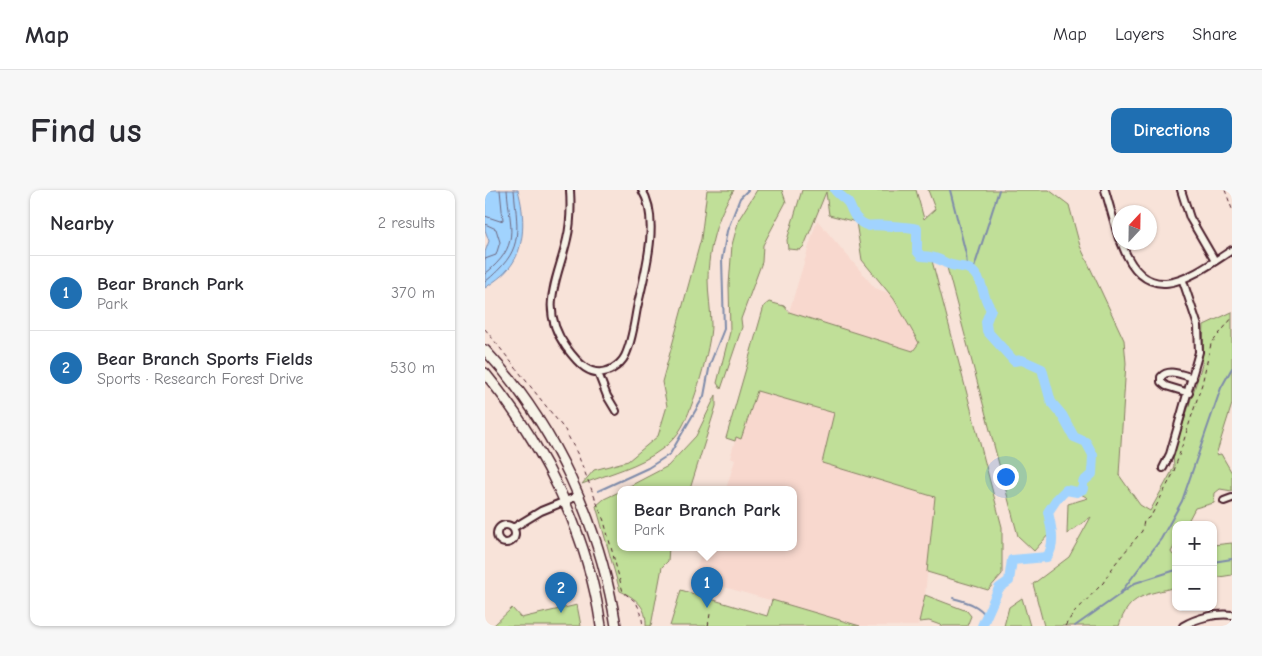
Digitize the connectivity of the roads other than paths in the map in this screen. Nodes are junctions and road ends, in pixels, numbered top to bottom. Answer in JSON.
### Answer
{"nodes":[{"id":1,"x":570,"y":190,"type":"edge"},
{"id":2,"x":641,"y":190,"type":"edge"},
{"id":3,"x":1105,"y":190,"type":"edge"},
{"id":4,"x":1181,"y":190,"type":"edge"},
{"id":5,"x":1112,"y":214,"type":"edge"},
{"id":6,"x":1124,"y":250,"type":"edge"},
{"id":7,"x":1232,"y":250,"type":"edge"},
{"id":8,"x":1215,"y":262,"type":"junction"},
{"id":9,"x":1183,"y":281,"type":"junction"},
{"id":10,"x":485,"y":350,"type":"edge"},
{"id":11,"x":485,"y":373,"type":"edge"},
{"id":12,"x":598,"y":373,"type":"junction"},
{"id":13,"x":1193,"y":378,"type":"junction"},
{"id":14,"x":1189,"y":393,"type":"junction"},
{"id":15,"x":616,"y":411,"type":"dead end"},
{"id":16,"x":1163,"y":468,"type":"dead end"},
{"id":17,"x":578,"y":496,"type":"junction"},
{"id":18,"x":1232,"y":498,"type":"edge"},
{"id":19,"x":564,"y":501,"type":"junction"},
{"id":20,"x":1224,"y":501,"type":"dead end"},
{"id":21,"x":513,"y":528,"type":"dead end"},
{"id":22,"x":1232,"y":616,"type":"edge"},
{"id":23,"x":601,"y":626,"type":"edge"},
{"id":24,"x":616,"y":626,"type":"edge"},
{"id":25,"x":1183,"y":626,"type":"edge"}],
"edges":[{"from":1,"to":12,"type":"street"},
{"from":2,"to":12,"type":"street"},
{"from":3,"to":5,"type":"street"},
{"from":4,"to":8,"type":"street"},
{"from":6,"to":9,"type":"street"},
{"from":7,"to":8,"type":"street"},
{"from":8,"to":9,"type":"street"},
{"from":9,"to":13,"type":"street"},
{"from":10,"to":17,"type":"main road"},
{"from":11,"to":19,"type":"main road"},
{"from":12,"to":15,"type":"street"},
{"from":13,"to":14,"type":"street"},
{"from":13,"to":14,"type":"street"},
{"from":14,"to":16,"type":"street"},
{"from":17,"to":19,"type":"street"},
{"from":17,"to":24,"type":"main road"},
{"from":18,"to":20,"type":"street"},
{"from":19,"to":21,"type":"street"},
{"from":19,"to":23,"type":"main road"},
{"from":22,"to":25,"type":"street"}]}
